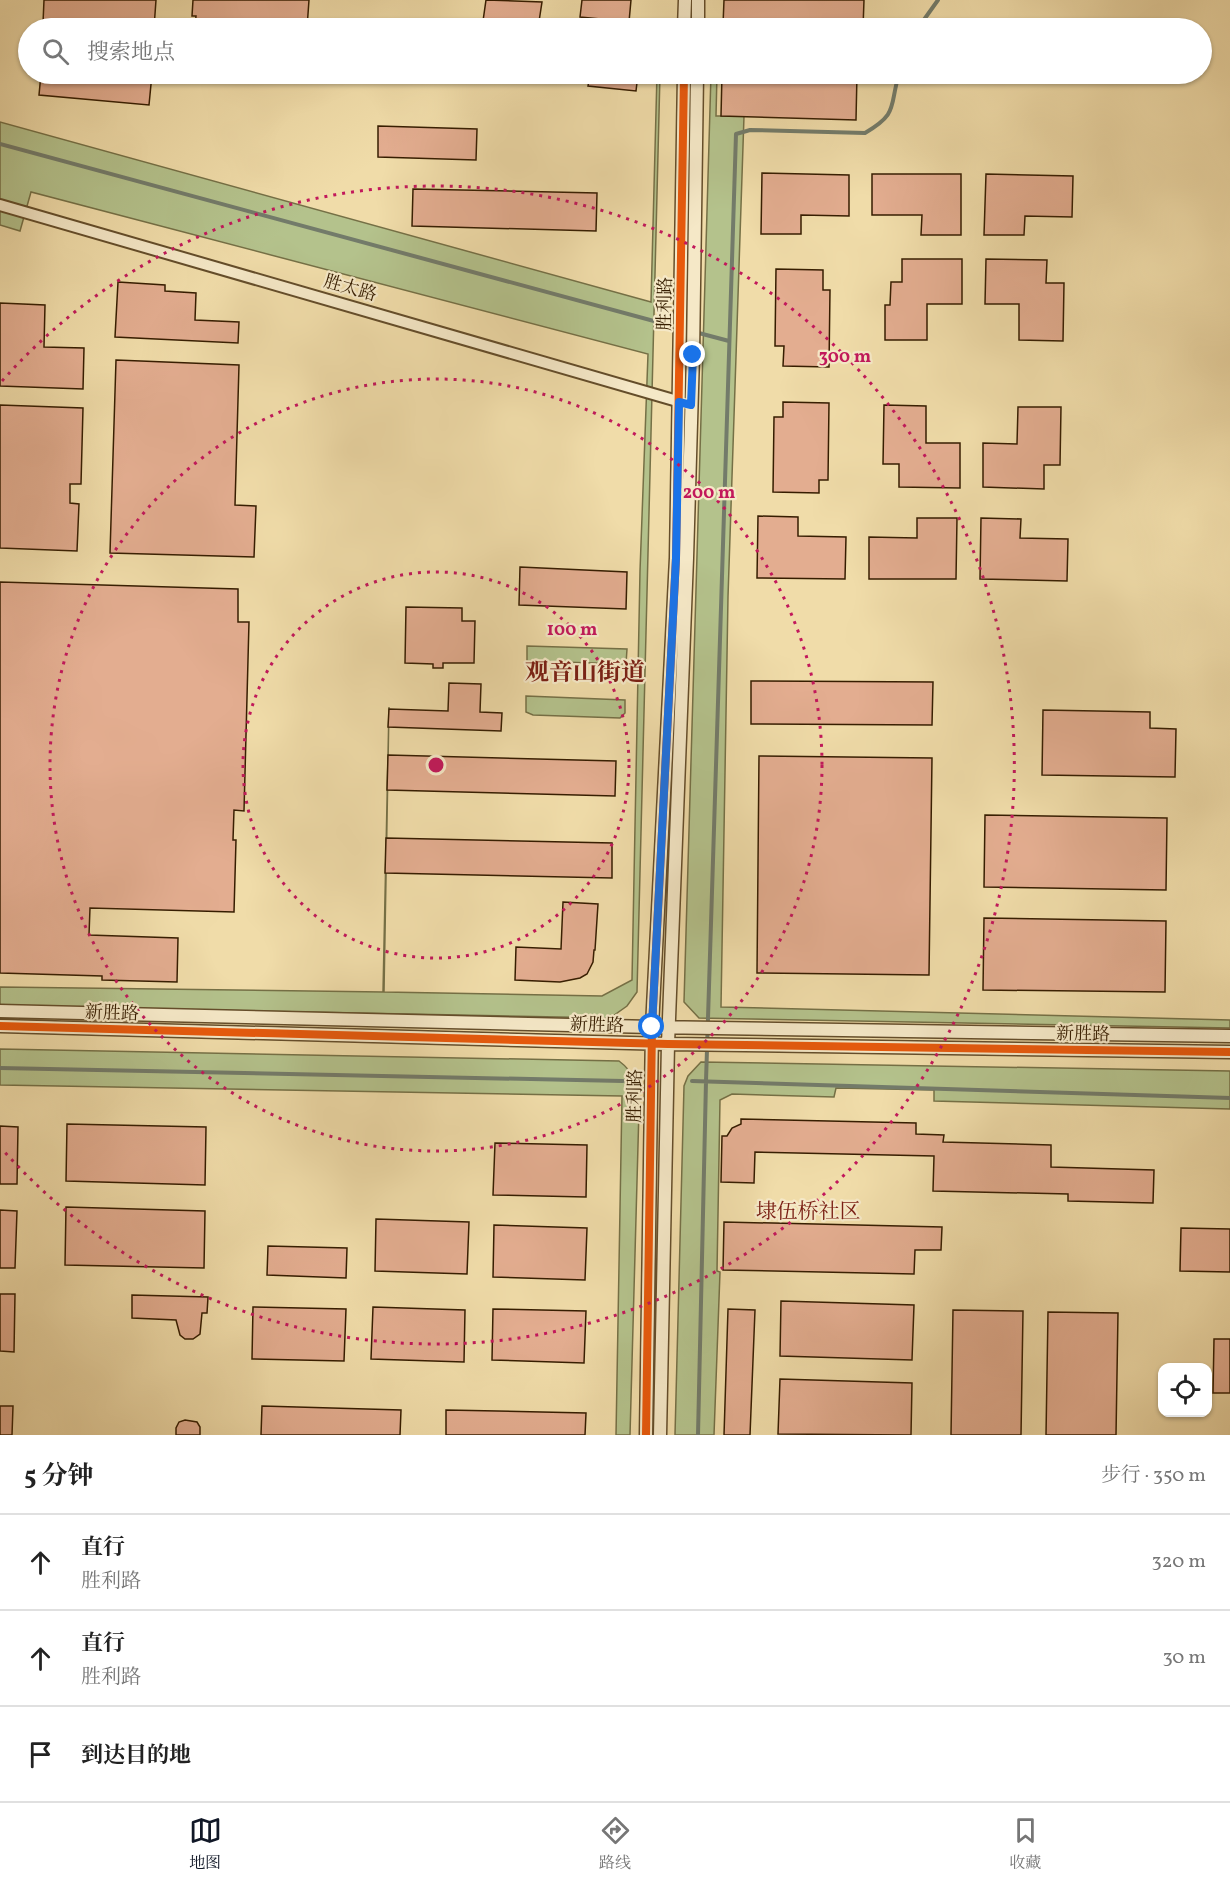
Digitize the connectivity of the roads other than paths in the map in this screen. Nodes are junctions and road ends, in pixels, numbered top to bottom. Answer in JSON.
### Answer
{"nodes":[{"id":1,"x":685,"y":0,"type":"edge"},
{"id":2,"x":698,"y":0,"type":"edge"},
{"id":3,"x":684,"y":18,"type":"edge"},
{"id":4,"x":698,"y":18,"type":"edge"},
{"id":5,"x":684,"y":84,"type":"edge"},
{"id":6,"x":697,"y":84,"type":"edge"},
{"id":7,"x":0,"y":206,"type":"edge"},
{"id":8,"x":686,"y":356,"type":"junction"},
{"id":9,"x":685,"y":403,"type":"junction"},
{"id":10,"x":0,"y":1011,"type":"edge"},
{"id":11,"x":0,"y":1026,"type":"edge"},
{"id":12,"x":652,"y":1027,"type":"junction"},
{"id":13,"x":669,"y":1027,"type":"junction"},
{"id":14,"x":1230,"y":1036,"type":"edge"},
{"id":15,"x":651,"y":1043,"type":"junction"},
{"id":16,"x":668,"y":1044,"type":"junction"},
{"id":17,"x":1230,"y":1052,"type":"edge"},
{"id":18,"x":646,"y":1435,"type":"edge"},
{"id":19,"x":660,"y":1435,"type":"edge"}],
"edges":[{"from":1,"to":3,"type":"street"},
{"from":2,"to":4,"type":"street"},
{"from":5,"to":8,"type":"street","name":"胜利路"},
{"from":6,"to":8,"type":"street","name":"胜利路"},
{"from":7,"to":9,"type":"street","name":"胜太路"},
{"from":8,"to":9,"type":"street","name":"胜利路"},
{"from":9,"to":12,"type":"street","name":"胜利路"},
{"from":9,"to":13,"type":"street","name":"胜利路"},
{"from":10,"to":12,"type":"street","name":"新胜路"},
{"from":11,"to":15,"type":"street","name":"新胜路"},
{"from":12,"to":13,"type":"street","name":"新胜路"},
{"from":12,"to":15,"type":"street","name":"胜利路"},
{"from":13,"to":14,"type":"street","name":"新胜路"},
{"from":13,"to":16,"type":"street","name":"胜利路"},
{"from":15,"to":16,"type":"street","name":"新胜路"},
{"from":15,"to":18,"type":"street","name":"胜利路"},
{"from":16,"to":17,"type":"street","name":"新胜路"},
{"from":16,"to":19,"type":"street","name":"胜利路"}]}
